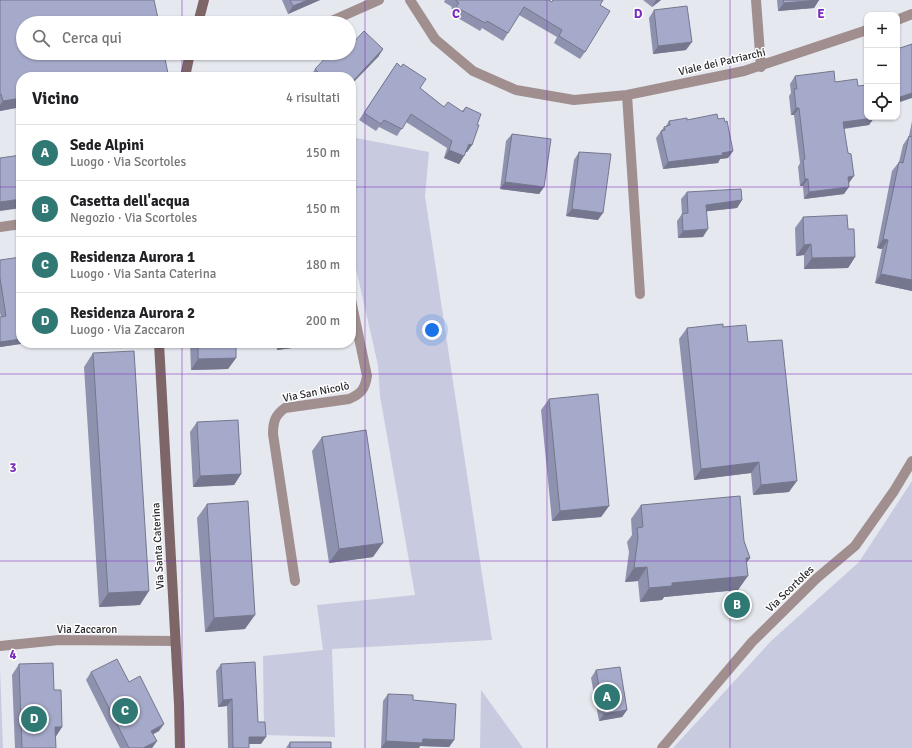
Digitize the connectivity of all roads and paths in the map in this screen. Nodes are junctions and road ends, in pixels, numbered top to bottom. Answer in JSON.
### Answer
{"nodes":[{"id":1,"x":204,"y":0,"type":"edge"},
{"id":2,"x":380,"y":0,"type":"edge"},
{"id":3,"x":410,"y":0,"type":"edge"},
{"id":4,"x":756,"y":0,"type":"edge"},
{"id":5,"x":912,"y":14,"type":"edge"},
{"id":6,"x":200,"y":16,"type":"edge"},
{"id":7,"x":343,"y":16,"type":"edge"},
{"id":8,"x":900,"y":19,"type":"edge"},
{"id":9,"x":864,"y":31,"type":"edge"},
{"id":10,"x":188,"y":60,"type":"edge"},
{"id":11,"x":761,"y":67,"type":"junction"},
{"id":12,"x":185,"y":72,"type":"edge"},
{"id":13,"x":627,"y":95,"type":"junction"},
{"id":14,"x":16,"y":225,"type":"edge"},
{"id":15,"x":0,"y":227,"type":"edge"},
{"id":16,"x":640,"y":294,"type":"dead end"},
{"id":17,"x":356,"y":322,"type":"edge"},
{"id":18,"x":159,"y":348,"type":"edge"},
{"id":19,"x":912,"y":461,"type":"edge"},
{"id":20,"x":295,"y":580,"type":"dead end"},
{"id":21,"x":175,"y":641,"type":"junction"},
{"id":22,"x":0,"y":646,"type":"edge"},
{"id":23,"x":180,"y":748,"type":"edge"},
{"id":24,"x":662,"y":748,"type":"edge"}],
"edges":[{"from":1,"to":6,"type":"street"},
{"from":2,"to":7,"type":"street"},
{"from":3,"to":13,"type":"street","name":"Viale dei Patriarchi"},
{"from":4,"to":11,"type":"street"},
{"from":5,"to":8,"type":"street"},
{"from":9,"to":11,"type":"street","name":"Viale dei Patriarchi"},
{"from":10,"to":12,"type":"street"},
{"from":11,"to":13,"type":"street","name":"Viale dei Patriarchi"},
{"from":13,"to":16,"type":"street"},
{"from":14,"to":15,"type":"street"},
{"from":17,"to":20,"type":"street","name":"Via San Nicolò"},
{"from":18,"to":21,"type":"street","name":"Via Santa Caterina"},
{"from":19,"to":24,"type":"street","name":"Via Scortoles"},
{"from":21,"to":22,"type":"street","name":"Via Zaccaron"},
{"from":21,"to":23,"type":"street","name":"Via Santa Caterina"}]}
